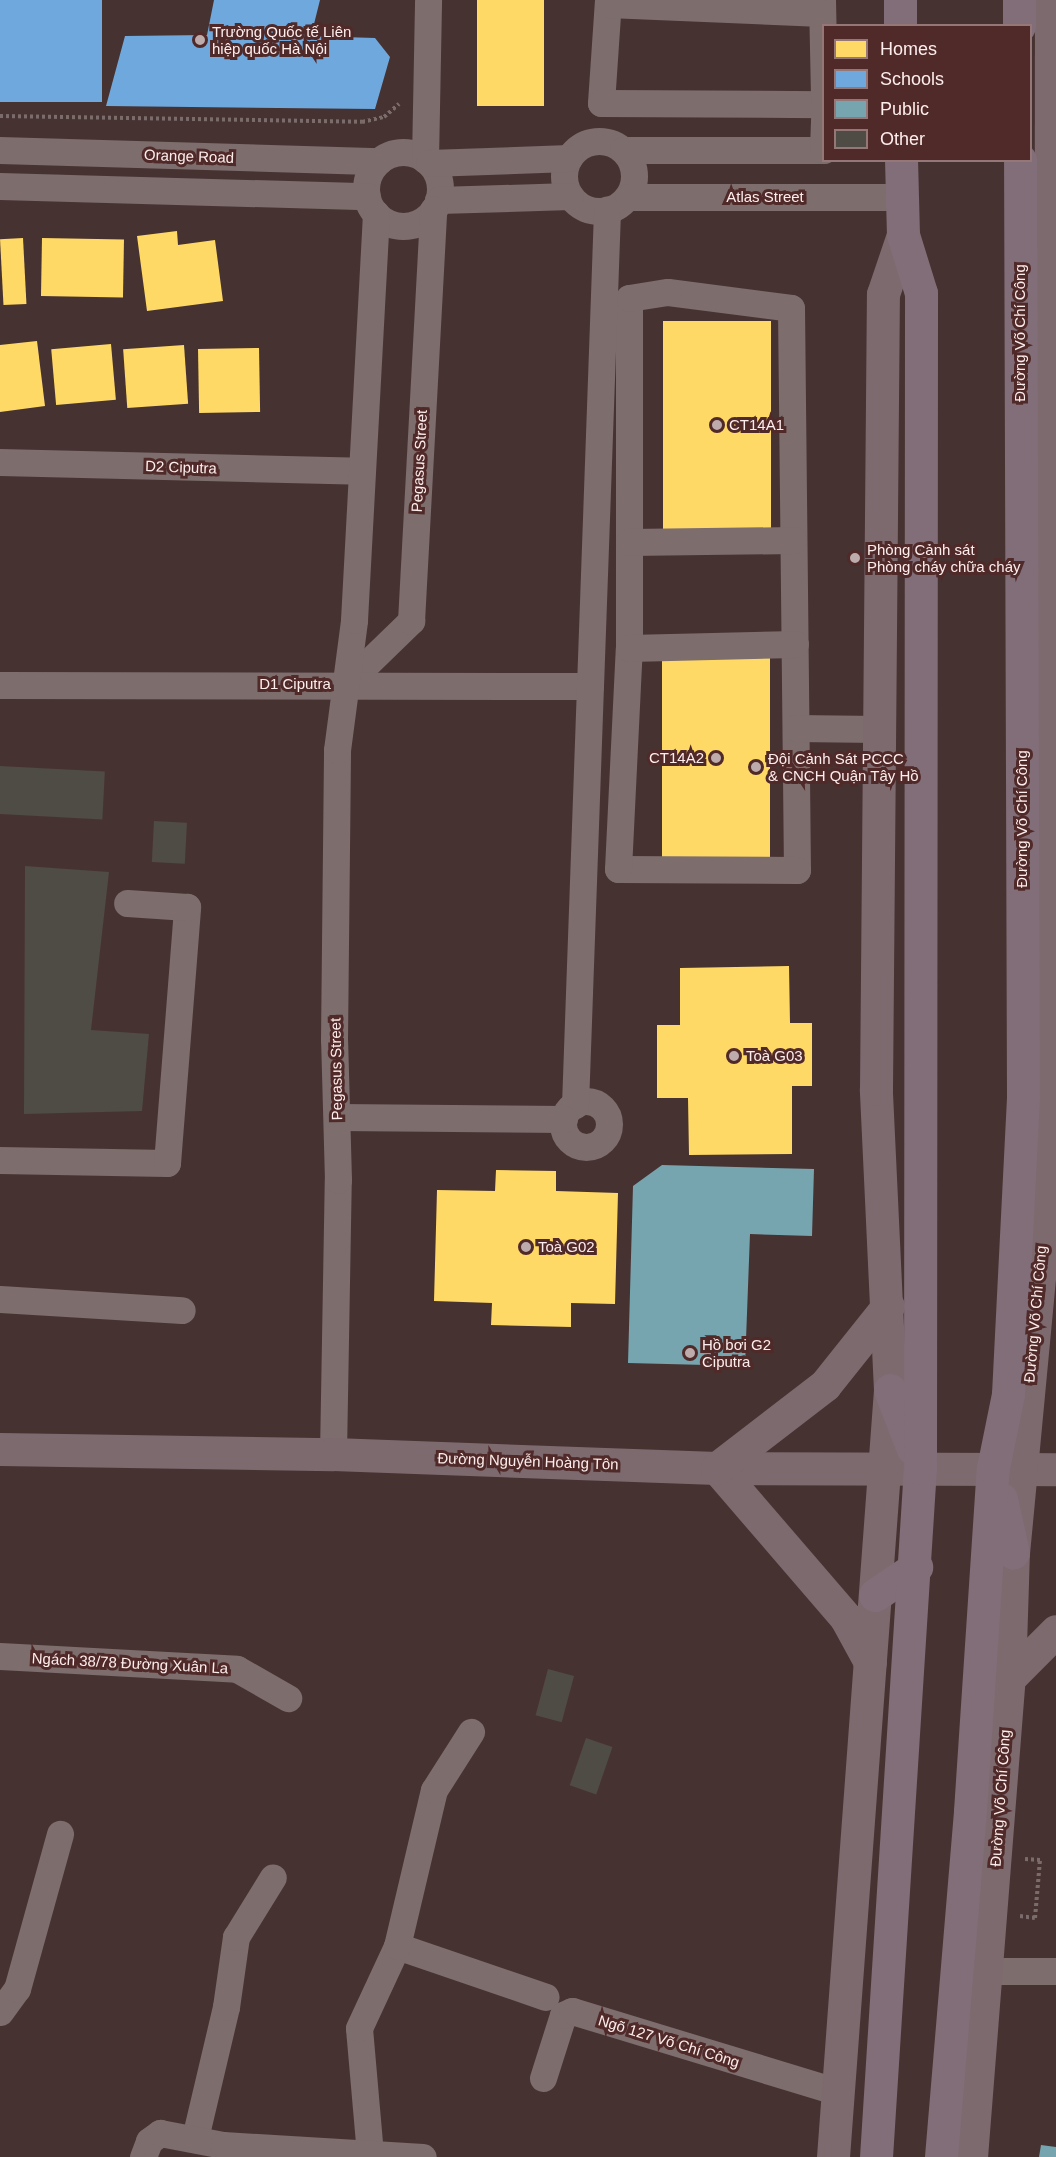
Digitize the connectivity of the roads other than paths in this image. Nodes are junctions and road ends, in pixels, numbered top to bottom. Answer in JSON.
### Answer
{"nodes":[{"id":1,"x":428,"y":0,"type":"edge"},
{"id":2,"x":900,"y":0,"type":"edge"},
{"id":3,"x":1019,"y":0,"type":"edge"},
{"id":4,"x":1051,"y":0,"type":"edge"},
{"id":5,"x":608,"y":2,"type":"edge"},
{"id":6,"x":822,"y":6,"type":"edge"},
{"id":7,"x":822,"y":24,"type":"edge"},
{"id":8,"x":900,"y":24,"type":"edge"},
{"id":9,"x":1019,"y":24,"type":"edge"},
{"id":10,"x":822,"y":104,"type":"edge"},
{"id":11,"x":0,"y":150,"type":"edge"},
{"id":12,"x":623,"y":150,"type":"junction"},
{"id":13,"x":822,"y":150,"type":"edge"},
{"id":14,"x":569,"y":158,"type":"junction"},
{"id":15,"x":379,"y":161,"type":"junction"},
{"id":16,"x":427,"y":161,"type":"junction"},
{"id":17,"x":901,"y":162,"type":"edge"},
{"id":18,"x":1020,"y":162,"type":"edge"},
{"id":19,"x":0,"y":186,"type":"edge"},
{"id":20,"x":570,"y":196,"type":"junction"},
{"id":21,"x":902,"y":198,"type":"junction"},
{"id":22,"x":617,"y":204,"type":"junction"},
{"id":23,"x":371,"y":205,"type":"junction"},
{"id":24,"x":435,"y":205,"type":"junction"},
{"id":25,"x":903,"y":235,"type":"junction"},
{"id":26,"x":1054,"y":331,"type":"edge"},
{"id":27,"x":0,"y":462,"type":"edge"},
{"id":28,"x":361,"y":471,"type":"junction"},
{"id":29,"x":793,"y":540,"type":"junction"},
{"id":30,"x":629,"y":542,"type":"junction"},
{"id":31,"x":795,"y":644,"type":"junction"},
{"id":32,"x":629,"y":648,"type":"junction"},
{"id":33,"x":346,"y":684,"type":"junction"},
{"id":34,"x":0,"y":685,"type":"edge"},
{"id":35,"x":590,"y":686,"type":"junction"},
{"id":36,"x":796,"y":729,"type":"junction"},
{"id":37,"x":878,"y":729,"type":"junction"},
{"id":38,"x":127,"y":903,"type":"dead end"},
{"id":39,"x":337,"y":1117,"type":"junction"},
{"id":40,"x":0,"y":1160,"type":"edge"},
{"id":41,"x":1047,"y":1285,"type":"edge"},
{"id":42,"x":0,"y":1299,"type":"edge"},
{"id":43,"x":888,"y":1306,"type":"junction"},
{"id":44,"x":182,"y":1310,"type":"dead end"},
{"id":45,"x":1019,"y":1379,"type":"junction"},
{"id":46,"x":890,"y":1390,"type":"junction"},
{"id":47,"x":0,"y":1449,"type":"edge"},
{"id":48,"x":333,"y":1454,"type":"junction"},
{"id":49,"x":717,"y":1468,"type":"junction"},
{"id":50,"x":884,"y":1468,"type":"junction"},
{"id":51,"x":920,"y":1468,"type":"junction"},
{"id":52,"x":1007,"y":1469,"type":"junction"},
{"id":53,"x":1056,"y":1469,"type":"edge"},
{"id":54,"x":1013,"y":1553,"type":"joint"},
{"id":55,"x":916,"y":1567,"type":"junction"},
{"id":56,"x":875,"y":1595,"type":"junction"},
{"id":57,"x":1056,"y":1631,"type":"edge"},
{"id":58,"x":0,"y":1656,"type":"edge"},
{"id":59,"x":870,"y":1662,"type":"junction"},
{"id":60,"x":1009,"y":1678,"type":"junction"},
{"id":61,"x":288,"y":1698,"type":"dead end"},
{"id":62,"x":471,"y":1732,"type":"dead end"},
{"id":63,"x":60,"y":1834,"type":"dead end"},
{"id":64,"x":273,"y":1877,"type":"dead end"},
{"id":65,"x":397,"y":1946,"type":"junction"},
{"id":66,"x":987,"y":1971,"type":"junction"},
{"id":67,"x":1056,"y":1971,"type":"edge"},
{"id":68,"x":546,"y":1997,"type":"dead end"},
{"id":69,"x":0,"y":2012,"type":"edge"},
{"id":70,"x":543,"y":2078,"type":"dead end"},
{"id":71,"x":838,"y":2092,"type":"junction"},
{"id":72,"x":195,"y":2138,"type":"junction"},
{"id":73,"x":370,"y":2154,"type":"junction"},
{"id":74,"x":143,"y":2157,"type":"edge"},
{"id":75,"x":408,"y":2157,"type":"edge"},
{"id":76,"x":833,"y":2157,"type":"edge"},
{"id":77,"x":876,"y":2157,"type":"edge"},
{"id":78,"x":941,"y":2157,"type":"edge"},
{"id":79,"x":971,"y":2157,"type":"edge"}],
"edges":[{"from":1,"to":16,"type":"street"},
{"from":2,"to":8,"type":"highway"},
{"from":3,"to":9,"type":"highway"},
{"from":4,"to":26,"type":"main road","name":"Đường Võ Chí Công"},
{"from":5,"to":6,"type":"street"},
{"from":5,"to":10,"type":"street"},
{"from":6,"to":7,"type":"street"},
{"from":11,"to":15,"type":"street","name":"Orange Road"},
{"from":12,"to":13,"type":"street"},
{"from":12,"to":14,"type":"street"},
{"from":12,"to":22,"type":"street"},
{"from":14,"to":16,"type":"street"},
{"from":14,"to":20,"type":"street"},
{"from":15,"to":16,"type":"street"},
{"from":15,"to":23,"type":"street"},
{"from":16,"to":24,"type":"street"},
{"from":17,"to":21,"type":"highway"},
{"from":18,"to":45,"type":"highway","name":"Đường Võ Chí Công"},
{"from":19,"to":23,"type":"street"},
{"from":20,"to":22,"type":"street"},
{"from":20,"to":24,"type":"street"},
{"from":21,"to":22,"type":"street","name":"Atlas Street"},
{"from":21,"to":25,"type":"highway"},
{"from":22,"to":35,"type":"street"},
{"from":23,"to":24,"type":"street"},
{"from":23,"to":28,"type":"street","name":"Pegasus Street"},
{"from":24,"to":33,"type":"street","name":"Pegasus Street"},
{"from":25,"to":37,"type":"main road"},
{"from":25,"to":51,"type":"highway"},
{"from":26,"to":41,"type":"main road","name":"Đường Võ Chí Công"},
{"from":27,"to":28,"type":"street","name":"D2 Ciputra"},
{"from":28,"to":33,"type":"street","name":"Pegasus Street"},
{"from":29,"to":30,"type":"street"},
{"from":29,"to":30,"type":"street"},
{"from":29,"to":31,"type":"street"},
{"from":30,"to":32,"type":"street"},
{"from":31,"to":32,"type":"street"},
{"from":31,"to":36,"type":"street"},
{"from":32,"to":36,"type":"street"},
{"from":33,"to":34,"type":"street","name":"D1 Ciputra"},
{"from":33,"to":35,"type":"street","name":"D1 Ciputra"},
{"from":33,"to":39,"type":"street","name":"Pegasus Street"},
{"from":35,"to":39,"type":"street"},
{"from":36,"to":37,"type":"street"},
{"from":37,"to":43,"type":"main road"},
{"from":38,"to":40,"type":"street"},
{"from":39,"to":48,"type":"street","name":"Pegasus Street"},
{"from":41,"to":45,"type":"main road","name":"Đường Võ Chí Công"},
{"from":42,"to":44,"type":"street"},
{"from":43,"to":46,"type":"main road"},
{"from":43,"to":49,"type":"main road"},
{"from":45,"to":52,"type":"highway","name":"Đường Võ Chí Công"},
{"from":46,"to":50,"type":"main road"},
{"from":46,"to":51,"type":"highway"},
{"from":47,"to":48,"type":"main road","name":"Đường Nguyễn Hoàng Tôn"},
{"from":48,"to":49,"type":"main road","name":"Đường Nguyễn Hoàng Tôn"},
{"from":49,"to":50,"type":"main road","name":"Đường Nguyễn Hoàng Tôn"},
{"from":49,"to":59,"type":"main road"},
{"from":50,"to":51,"type":"main road","name":"Đường Nguyễn Hoàng Tôn"},
{"from":50,"to":56,"type":"main road"},
{"from":51,"to":52,"type":"main road","name":"Đường Nguyễn Hoàng Tôn"},
{"from":51,"to":55,"type":"highway"},
{"from":52,"to":53,"type":"main road","name":"Đường Nguyễn Hoàng Tôn"},
{"from":52,"to":54,"type":"highway"},
{"from":52,"to":78,"type":"highway","name":"Đường Võ Chí Công"},
{"from":54,"to":60,"type":"main road","name":"Đường Võ Chí Công"},
{"from":55,"to":56,"type":"highway"},
{"from":55,"to":77,"type":"highway"},
{"from":56,"to":59,"type":"main road"},
{"from":57,"to":60,"type":"main road"},
{"from":58,"to":61,"type":"street","name":"Ngách 38/78 Đường Xuân La"},
{"from":59,"to":71,"type":"main road"},
{"from":60,"to":66,"type":"main road","name":"Đường Võ Chí Công"},
{"from":62,"to":65,"type":"street"},
{"from":63,"to":69,"type":"street"},
{"from":64,"to":72,"type":"street"},
{"from":65,"to":68,"type":"street"},
{"from":65,"to":73,"type":"street"},
{"from":66,"to":67,"type":"street"},
{"from":66,"to":79,"type":"main road","name":"Đường Võ Chí Công"},
{"from":70,"to":71,"type":"street","name":"Ngõ 127 Võ Chí Công"},
{"from":71,"to":76,"type":"main road"},
{"from":72,"to":73,"type":"street"},
{"from":72,"to":74,"type":"street"},
{"from":73,"to":75,"type":"street"}]}
